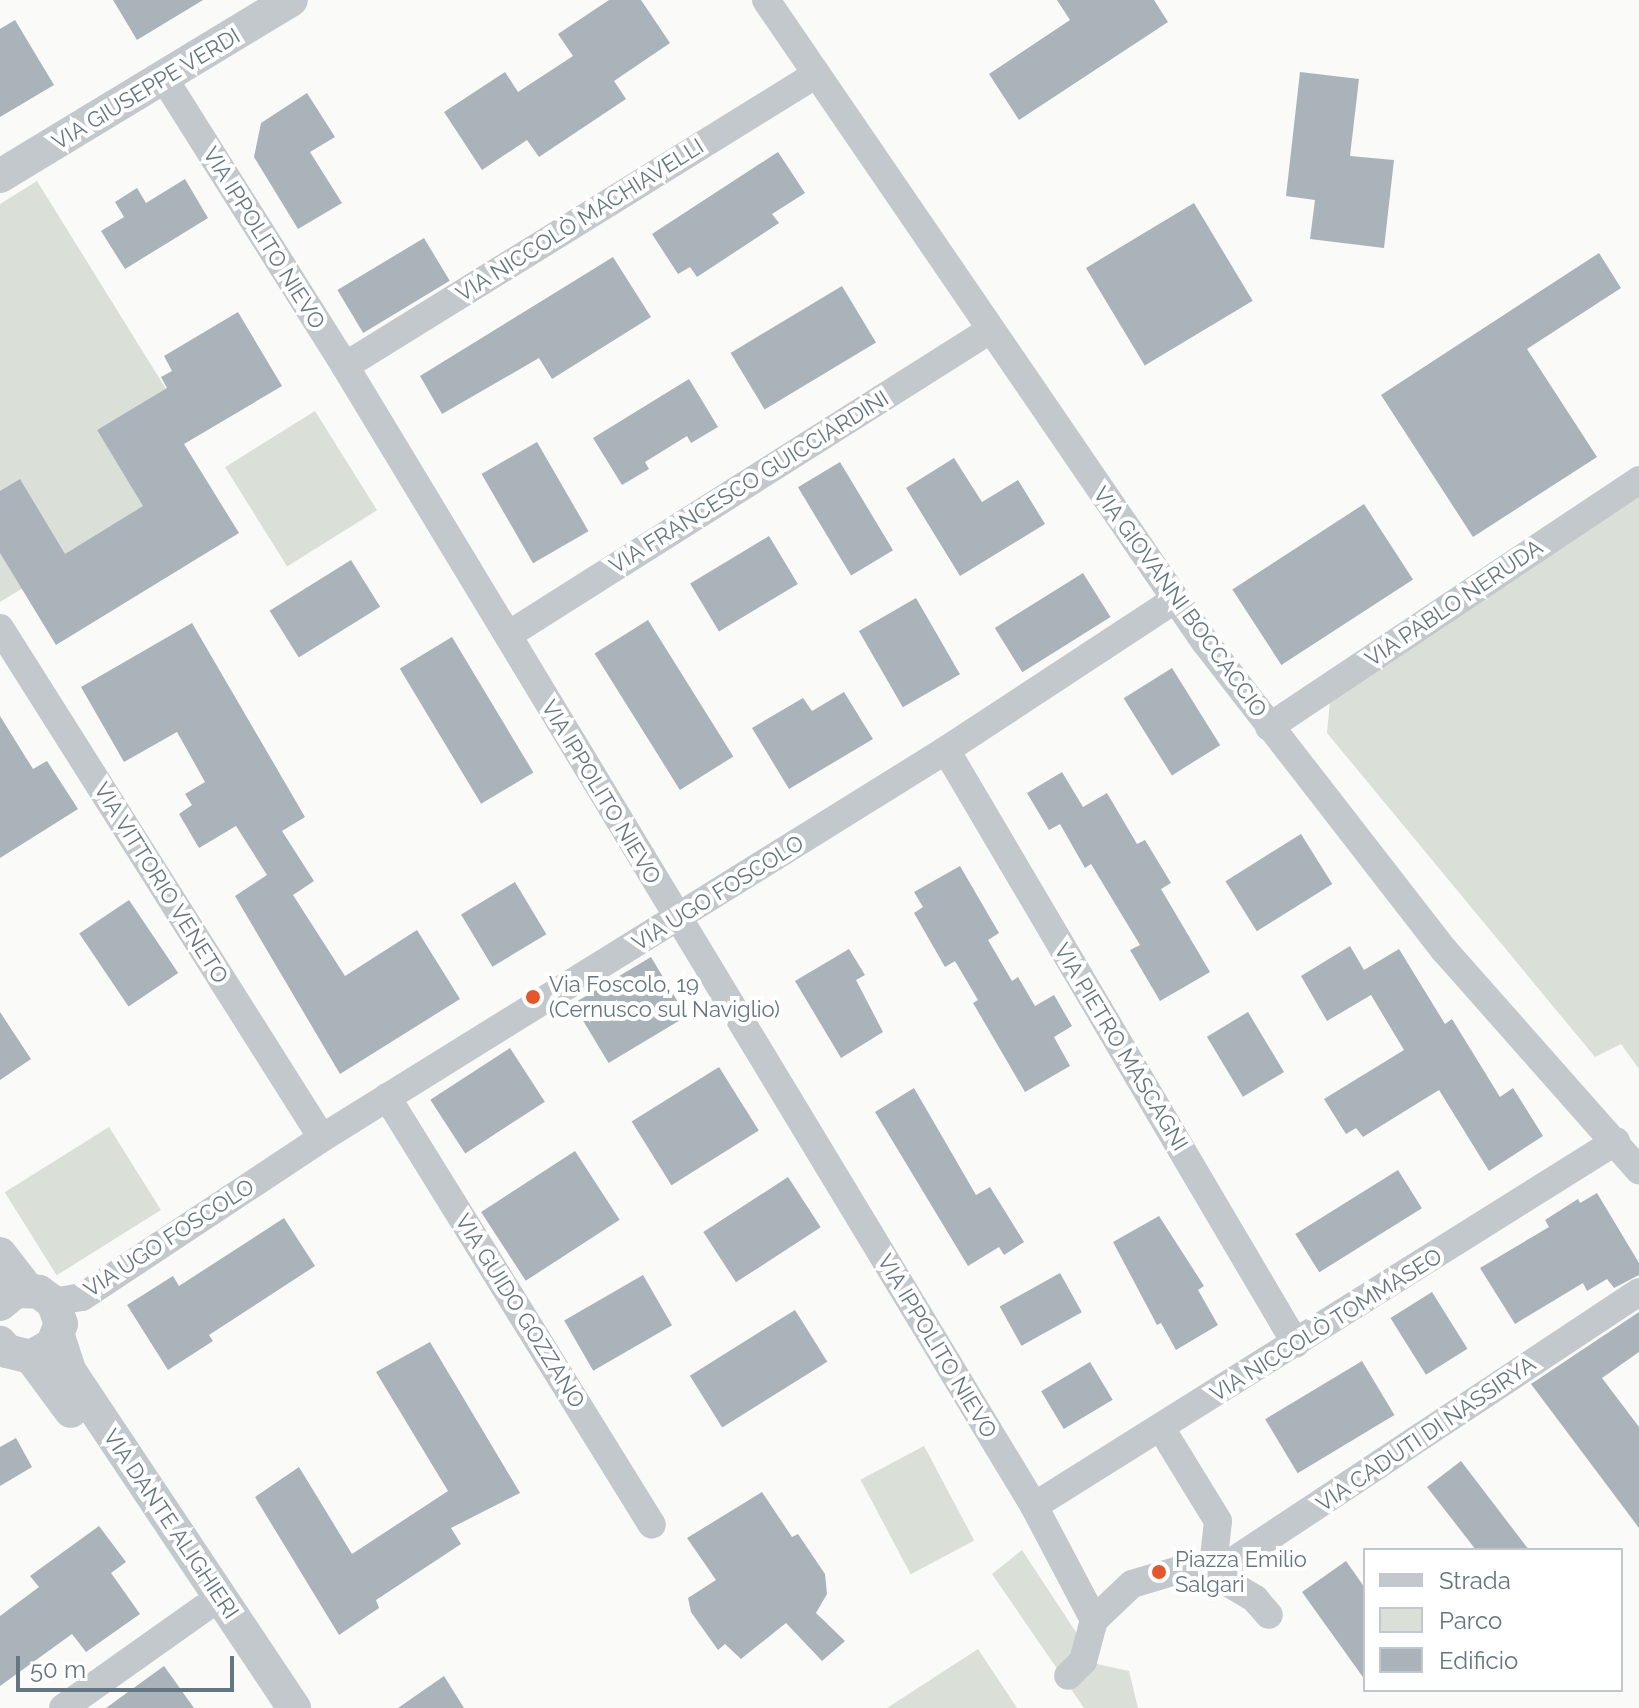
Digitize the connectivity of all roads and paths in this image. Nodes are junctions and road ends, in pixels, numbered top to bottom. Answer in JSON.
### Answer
{"nodes":[{"id":1,"x":291,"y":0,"type":"edge"},
{"id":2,"x":766,"y":0,"type":"edge"},
{"id":3,"x":815,"y":75,"type":"junction"},
{"id":4,"x":165,"y":80,"type":"junction"},
{"id":5,"x":0,"y":176,"type":"edge"},
{"id":6,"x":990,"y":330,"type":"junction"},
{"id":7,"x":345,"y":366,"type":"junction"},
{"id":8,"x":1639,"y":480,"type":"edge"},
{"id":9,"x":1174,"y":600,"type":"junction"},
{"id":10,"x":0,"y":628,"type":"edge"},
{"id":11,"x":508,"y":635,"type":"junction"},
{"id":12,"x":1269,"y":727,"type":"junction"},
{"id":13,"x":946,"y":750,"type":"junction"},
{"id":14,"x":677,"y":918,"type":"junction"},
{"id":15,"x":387,"y":1097,"type":"junction"},
{"id":16,"x":322,"y":1138,"type":"junction"},
{"id":17,"x":1616,"y":1141,"type":"junction"},
{"id":18,"x":1639,"y":1170,"type":"edge"},
{"id":19,"x":0,"y":1254,"type":"edge"},
{"id":20,"x":1639,"y":1292,"type":"edge"},
{"id":21,"x":27,"y":1299,"type":"edge"},
{"id":22,"x":58,"y":1336,"type":"junction"},
{"id":23,"x":1296,"y":1344,"type":"junction"},
{"id":24,"x":11,"y":1353,"type":"edge"},
{"id":25,"x":1161,"y":1428,"type":"junction"},
{"id":26,"x":1034,"y":1506,"type":"junction"},
{"id":27,"x":652,"y":1525,"type":"dead end"},
{"id":28,"x":1212,"y":1575,"type":"junction"},
{"id":29,"x":204,"y":1608,"type":"junction"},
{"id":30,"x":1269,"y":1615,"type":"dead end"},
{"id":31,"x":1094,"y":1620,"type":"junction"},
{"id":32,"x":1068,"y":1676,"type":"dead end"},
{"id":33,"x":63,"y":1708,"type":"edge"},
{"id":34,"x":269,"y":1708,"type":"edge"},
{"id":35,"x":294,"y":1708,"type":"edge"}],
"edges":[{"from":1,"to":4,"type":"street","name":"VIA GIUSEPPE VERDI"},
{"from":2,"to":3,"type":"street","name":"VIA GIOVANNI BOCCACCIO"},
{"from":3,"to":6,"type":"street","name":"VIA GIOVANNI BOCCACCIO"},
{"from":3,"to":7,"type":"street","name":"VIA NICCOLÒ MACHIAVELLI"},
{"from":4,"to":5,"type":"street","name":"VIA GIUSEPPE VERDI"},
{"from":4,"to":7,"type":"street","name":"VIA IPPOLITO NIEVO"},
{"from":6,"to":9,"type":"street","name":"VIA GIOVANNI BOCCACCIO"},
{"from":6,"to":11,"type":"street","name":"VIA FRANCESCO GUICCIARDINI"},
{"from":7,"to":11,"type":"street","name":"VIA IPPOLITO NIEVO"},
{"from":8,"to":12,"type":"street","name":"VIA PABLO NERUDA"},
{"from":9,"to":12,"type":"street","name":"VIA GIOVANNI BOCCACCIO"},
{"from":9,"to":13,"type":"street","name":"VIA UGO FOSCOLO"},
{"from":10,"to":16,"type":"street","name":"VIA VITTORIO VENETO"},
{"from":11,"to":14,"type":"street","name":"VIA IPPOLITO NIEVO"},
{"from":12,"to":17,"type":"street","name":"VIA GIOVANNI BOCCACCIO"},
{"from":13,"to":14,"type":"street","name":"VIA UGO FOSCOLO"},
{"from":13,"to":23,"type":"street","name":"VIA PIETRO MASCAGNI"},
{"from":14,"to":15,"type":"street","name":"VIA UGO FOSCOLO"},
{"from":14,"to":26,"type":"street","name":"VIA IPPOLITO NIEVO"},
{"from":15,"to":16,"type":"street","name":"VIA UGO FOSCOLO"},
{"from":15,"to":27,"type":"street","name":"VIA GUIDO GOZZANO"},
{"from":16,"to":21,"type":"street","name":"VIA UGO FOSCOLO"},
{"from":17,"to":18,"type":"street","name":"VIA GIOVANNI BOCCACCIO"},
{"from":17,"to":23,"type":"street","name":"VIA NICCOLÒ TOMMASEO"},
{"from":19,"to":21,"type":"street"},
{"from":20,"to":28,"type":"street","name":"VIA CADUTI DI NASSIRYA"},
{"from":21,"to":22,"type":"street","name":"VIA DANTE ALIGHIERI"},
{"from":22,"to":24,"type":"street"},
{"from":22,"to":35,"type":"street","name":"VIA DANTE ALIGHIERI"},
{"from":23,"to":25,"type":"street","name":"VIA NICCOLÒ TOMMASEO"},
{"from":24,"to":29,"type":"street","name":"VIA DANTE ALIGHIERI"},
{"from":25,"to":26,"type":"street","name":"VIA NICCOLÒ TOMMASEO"},
{"from":25,"to":28,"type":"street"},
{"from":26,"to":31,"type":"street"},
{"from":28,"to":30,"type":"street"},
{"from":28,"to":31,"type":"street"},
{"from":29,"to":33,"type":"street"},
{"from":29,"to":34,"type":"street","name":"VIA DANTE ALIGHIERI"},
{"from":31,"to":32,"type":"street"}]}
